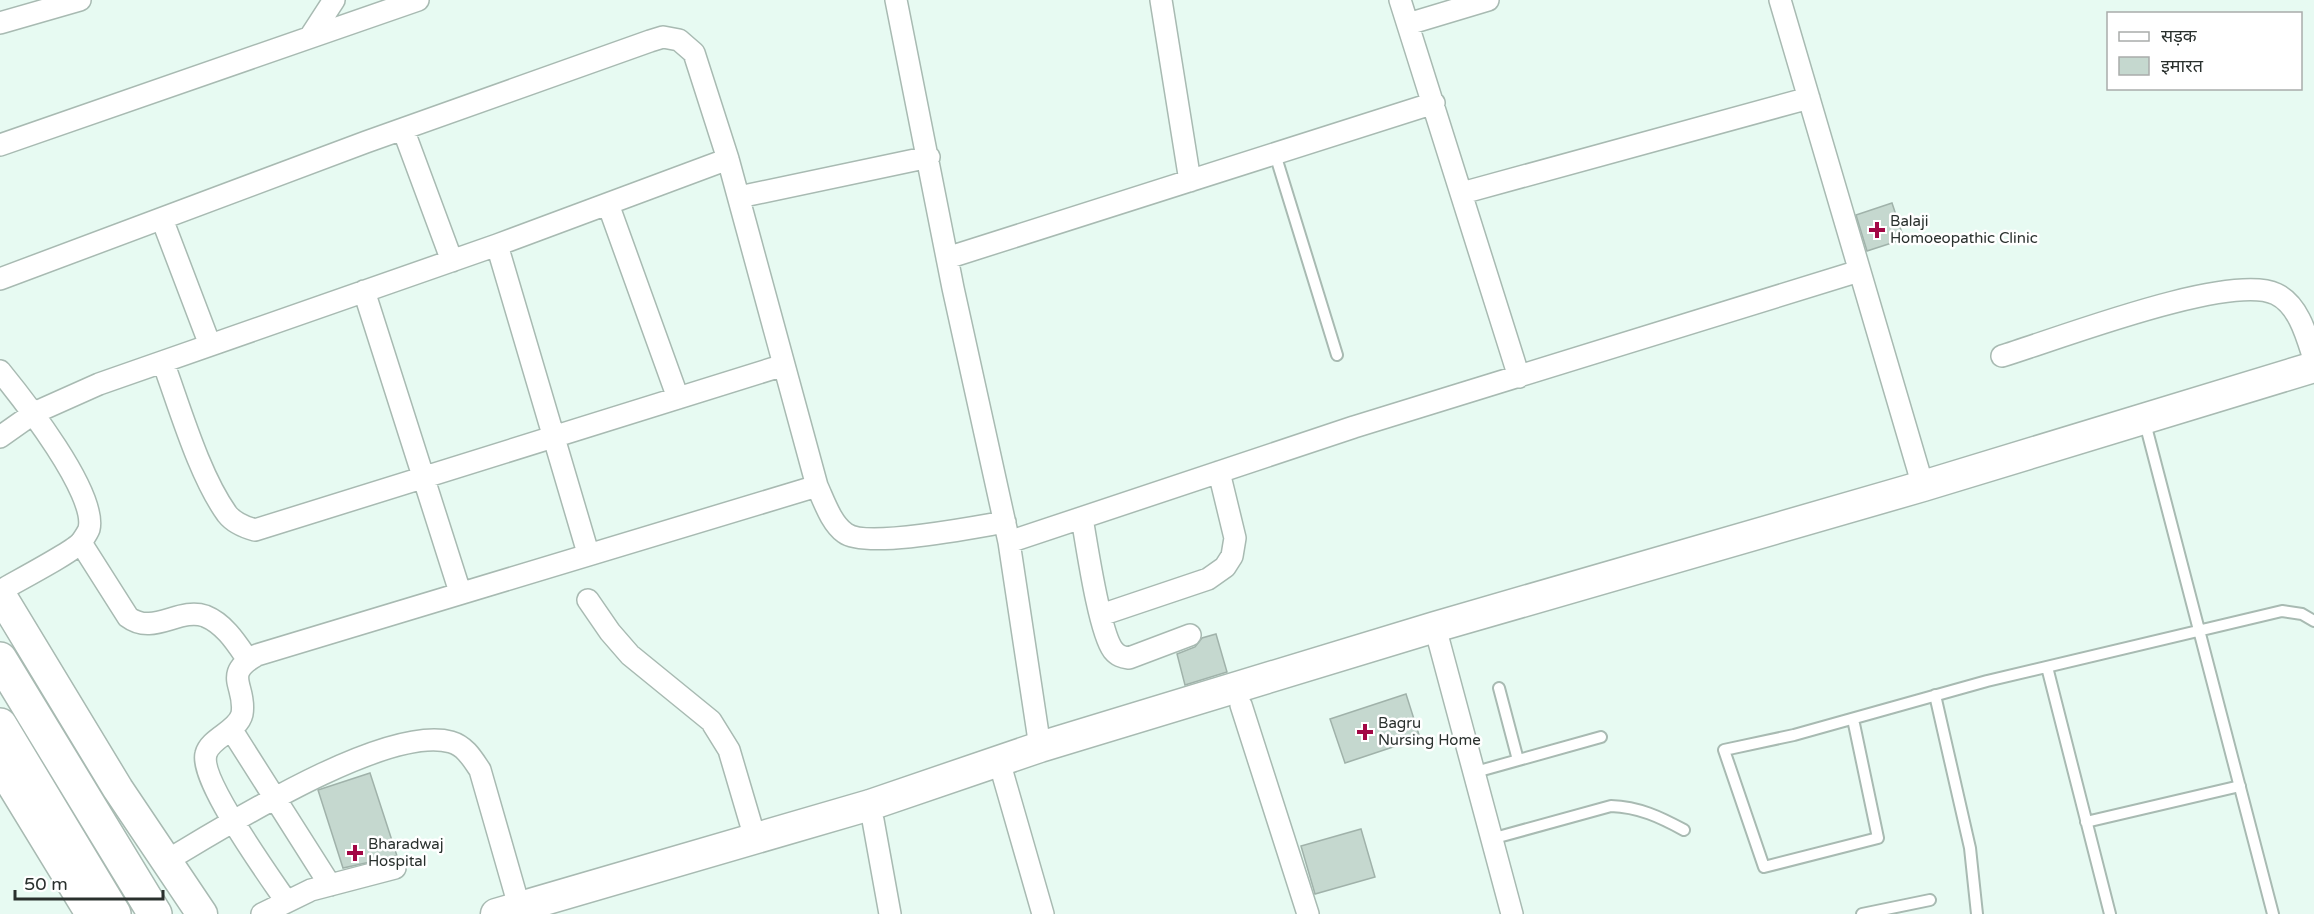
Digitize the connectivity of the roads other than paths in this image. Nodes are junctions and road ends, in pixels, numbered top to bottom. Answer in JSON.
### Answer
{"nodes":[{"id":1,"x":80,"y":0,"type":"edge"},
{"id":2,"x":333,"y":0,"type":"edge"},
{"id":3,"x":418,"y":0,"type":"edge"},
{"id":4,"x":896,"y":0,"type":"edge"},
{"id":5,"x":1161,"y":0,"type":"edge"},
{"id":6,"x":1400,"y":0,"type":"edge"},
{"id":7,"x":1488,"y":0,"type":"edge"},
{"id":8,"x":1780,"y":0,"type":"edge"},
{"id":9,"x":0,"y":23,"type":"edge"},
{"id":10,"x":1408,"y":24,"type":"junction"},
{"id":11,"x":310,"y":37,"type":"junction"},
{"id":12,"x":1809,"y":98,"type":"junction"},
{"id":13,"x":1434,"y":103,"type":"junction"},
{"id":14,"x":403,"y":129,"type":"junction"},
{"id":15,"x":0,"y":146,"type":"edge"},
{"id":16,"x":1275,"y":154,"type":"junction"},
{"id":17,"x":929,"y":157,"type":"junction"},
{"id":18,"x":728,"y":159,"type":"junction"},
{"id":19,"x":1190,"y":181,"type":"junction"},
{"id":20,"x":1462,"y":193,"type":"junction"},
{"id":21,"x":739,"y":197,"type":"junction"},
{"id":22,"x":608,"y":204,"type":"junction"},
{"id":23,"x":162,"y":219,"type":"junction"},
{"id":24,"x":497,"y":245,"type":"junction"},
{"id":25,"x":947,"y":258,"type":"junction"},
{"id":26,"x":452,"y":261,"type":"junction"},
{"id":27,"x":1860,"y":272,"type":"junction"},
{"id":28,"x":0,"y":279,"type":"edge"},
{"id":29,"x":364,"y":291,"type":"junction"},
{"id":30,"x":210,"y":345,"type":"junction"},
{"id":31,"x":1337,"y":355,"type":"dead end"},
{"id":32,"x":2002,"y":356,"type":"dead end"},
{"id":33,"x":2314,"y":359,"type":"edge"},
{"id":34,"x":163,"y":362,"type":"junction"},
{"id":35,"x":784,"y":364,"type":"junction"},
{"id":36,"x":2314,"y":367,"type":"edge"},
{"id":37,"x":0,"y":370,"type":"edge"},
{"id":38,"x":1519,"y":376,"type":"junction"},
{"id":39,"x":2314,"y":388,"type":"edge"},
{"id":40,"x":678,"y":398,"type":"junction"},
{"id":41,"x":34,"y":413,"type":"junction"},
{"id":42,"x":2147,"y":427,"type":"junction"},
{"id":43,"x":0,"y":437,"type":"edge"},
{"id":44,"x":552,"y":438,"type":"junction"},
{"id":45,"x":1219,"y":472,"type":"junction"},
{"id":46,"x":425,"y":477,"type":"junction"},
{"id":47,"x":817,"y":486,"type":"junction"},
{"id":48,"x":1923,"y":486,"type":"junction"},
{"id":49,"x":1082,"y":518,"type":"junction"},
{"id":50,"x":1007,"y":532,"type":"junction"},
{"id":51,"x":81,"y":543,"type":"junction"},
{"id":52,"x":588,"y":554,"type":"junction"},
{"id":53,"x":460,"y":592,"type":"junction"},
{"id":54,"x":0,"y":593,"type":"edge"},
{"id":55,"x":588,"y":600,"type":"dead end"},
{"id":56,"x":1101,"y":615,"type":"junction"},
{"id":57,"x":2314,"y":621,"type":"edge"},
{"id":58,"x":2200,"y":631,"type":"junction"},
{"id":59,"x":1437,"y":634,"type":"junction"},
{"id":60,"x":1190,"y":635,"type":"dead end"},
{"id":61,"x":0,"y":659,"type":"edge"},
{"id":62,"x":248,"y":660,"type":"junction"},
{"id":63,"x":2047,"y":667,"type":"junction"},
{"id":64,"x":1499,"y":688,"type":"dead end"},
{"id":65,"x":1935,"y":695,"type":"junction"},
{"id":66,"x":1241,"y":705,"type":"junction"},
{"id":67,"x":1853,"y":719,"type":"junction"},
{"id":68,"x":0,"y":725,"type":"edge"},
{"id":69,"x":231,"y":729,"type":"junction"},
{"id":70,"x":1601,"y":737,"type":"dead end"},
{"id":71,"x":1040,"y":747,"type":"junction"},
{"id":72,"x":1518,"y":760,"type":"junction"},
{"id":73,"x":0,"y":765,"type":"edge"},
{"id":74,"x":1001,"y":769,"type":"junction"},
{"id":75,"x":1472,"y":773,"type":"junction"},
{"id":76,"x":2240,"y":786,"type":"junction"},
{"id":77,"x":274,"y":798,"type":"junction"},
{"id":78,"x":873,"y":820,"type":"junction"},
{"id":79,"x":234,"y":822,"type":"junction"},
{"id":80,"x":2086,"y":822,"type":"junction"},
{"id":81,"x":1684,"y":830,"type":"dead end"},
{"id":82,"x":755,"y":838,"type":"junction"},
{"id":83,"x":1491,"y":839,"type":"junction"},
{"id":84,"x":166,"y":861,"type":"junction"},
{"id":85,"x":395,"y":868,"type":"dead end"},
{"id":86,"x":330,"y":885,"type":"junction"},
{"id":87,"x":1930,"y":900,"type":"dead end"},
{"id":88,"x":286,"y":901,"type":"junction"},
{"id":89,"x":508,"y":910,"type":"edge"},
{"id":90,"x":1867,"y":913,"type":"edge"},
{"id":91,"x":91,"y":914,"type":"edge"},
{"id":92,"x":114,"y":914,"type":"edge"},
{"id":93,"x":155,"y":914,"type":"edge"},
{"id":94,"x":202,"y":914,"type":"edge"},
{"id":95,"x":262,"y":914,"type":"edge"},
{"id":96,"x":555,"y":914,"type":"edge"},
{"id":97,"x":890,"y":914,"type":"edge"},
{"id":98,"x":1043,"y":914,"type":"edge"},
{"id":99,"x":1308,"y":914,"type":"edge"},
{"id":100,"x":1512,"y":914,"type":"edge"},
{"id":101,"x":1977,"y":914,"type":"edge"},
{"id":102,"x":2110,"y":914,"type":"edge"},
{"id":103,"x":2273,"y":914,"type":"edge"}],
"edges":[{"from":1,"to":9,"type":"street"},
{"from":2,"to":11,"type":"street"},
{"from":3,"to":11,"type":"street"},
{"from":4,"to":17,"type":"street"},
{"from":5,"to":19,"type":"street"},
{"from":6,"to":10,"type":"street"},
{"from":7,"to":10,"type":"street"},
{"from":8,"to":12,"type":"street"},
{"from":10,"to":13,"type":"street"},
{"from":11,"to":15,"type":"street"},
{"from":12,"to":20,"type":"street"},
{"from":12,"to":27,"type":"street"},
{"from":13,"to":16,"type":"street"},
{"from":13,"to":20,"type":"street"},
{"from":14,"to":18,"type":"street"},
{"from":14,"to":23,"type":"street"},
{"from":14,"to":26,"type":"street"},
{"from":16,"to":19,"type":"street"},
{"from":16,"to":31,"type":"lane"},
{"from":17,"to":21,"type":"street"},
{"from":17,"to":25,"type":"street"},
{"from":18,"to":21,"type":"street"},
{"from":18,"to":22,"type":"street"},
{"from":19,"to":25,"type":"street"},
{"from":20,"to":38,"type":"street"},
{"from":21,"to":35,"type":"street"},
{"from":22,"to":24,"type":"street"},
{"from":22,"to":40,"type":"street"},
{"from":23,"to":28,"type":"street"},
{"from":23,"to":30,"type":"street"},
{"from":24,"to":26,"type":"street"},
{"from":24,"to":44,"type":"street"},
{"from":25,"to":50,"type":"street"},
{"from":26,"to":29,"type":"street"},
{"from":27,"to":38,"type":"street"},
{"from":27,"to":48,"type":"street"},
{"from":29,"to":30,"type":"street"},
{"from":29,"to":46,"type":"street"},
{"from":30,"to":34,"type":"street"},
{"from":32,"to":33,"type":"street"},
{"from":34,"to":41,"type":"street"},
{"from":34,"to":46,"type":"street"},
{"from":35,"to":40,"type":"street"},
{"from":35,"to":47,"type":"street"},
{"from":36,"to":42,"type":"main road"},
{"from":37,"to":41,"type":"street"},
{"from":38,"to":45,"type":"street"},
{"from":39,"to":42,"type":"main road"},
{"from":40,"to":44,"type":"street"},
{"from":41,"to":43,"type":"street"},
{"from":41,"to":51,"type":"street"},
{"from":42,"to":48,"type":"main road"},
{"from":42,"to":58,"type":"lane"},
{"from":42,"to":59,"type":"main road"},
{"from":44,"to":46,"type":"street"},
{"from":44,"to":52,"type":"street"},
{"from":45,"to":49,"type":"street"},
{"from":45,"to":56,"type":"street"},
{"from":46,"to":53,"type":"street"},
{"from":47,"to":50,"type":"street"},
{"from":47,"to":52,"type":"street"},
{"from":48,"to":59,"type":"main road"},
{"from":49,"to":50,"type":"street"},
{"from":49,"to":56,"type":"street"},
{"from":50,"to":71,"type":"street"},
{"from":51,"to":54,"type":"street"},
{"from":51,"to":62,"type":"street"},
{"from":52,"to":53,"type":"street"},
{"from":53,"to":62,"type":"street"},
{"from":54,"to":84,"type":"main road"},
{"from":55,"to":82,"type":"street"},
{"from":56,"to":60,"type":"street"},
{"from":57,"to":58,"type":"lane"},
{"from":58,"to":63,"type":"lane"},
{"from":58,"to":76,"type":"lane"},
{"from":59,"to":66,"type":"main road"},
{"from":59,"to":71,"type":"main road"},
{"from":59,"to":75,"type":"street"},
{"from":61,"to":93,"type":"highway"},
{"from":62,"to":69,"type":"street"},
{"from":63,"to":65,"type":"lane"},
{"from":63,"to":80,"type":"lane"},
{"from":64,"to":72,"type":"lane"},
{"from":65,"to":67,"type":"lane"},
{"from":65,"to":101,"type":"lane"},
{"from":66,"to":74,"type":"main road"},
{"from":66,"to":99,"type":"street"},
{"from":67,"to":67,"type":"lane"},
{"from":68,"to":92,"type":"highway"},
{"from":69,"to":77,"type":"street"},
{"from":69,"to":79,"type":"street"},
{"from":70,"to":72,"type":"lane"},
{"from":71,"to":74,"type":"main road"},
{"from":72,"to":75,"type":"lane"},
{"from":73,"to":91,"type":"main road"},
{"from":74,"to":78,"type":"main road"},
{"from":74,"to":82,"type":"main road"},
{"from":74,"to":98,"type":"street"},
{"from":75,"to":83,"type":"street"},
{"from":76,"to":80,"type":"lane"},
{"from":76,"to":103,"type":"lane"},
{"from":77,"to":79,"type":"street"},
{"from":77,"to":86,"type":"street"},
{"from":77,"to":89,"type":"street"},
{"from":78,"to":96,"type":"main road"},
{"from":78,"to":97,"type":"street"},
{"from":79,"to":84,"type":"street"},
{"from":79,"to":88,"type":"street"},
{"from":80,"to":102,"type":"lane"},
{"from":81,"to":83,"type":"lane"},
{"from":82,"to":89,"type":"main road"},
{"from":83,"to":100,"type":"street"},
{"from":84,"to":94,"type":"main road"},
{"from":85,"to":86,"type":"street"},
{"from":86,"to":88,"type":"street"},
{"from":87,"to":90,"type":"lane"},
{"from":88,"to":95,"type":"street"}]}
